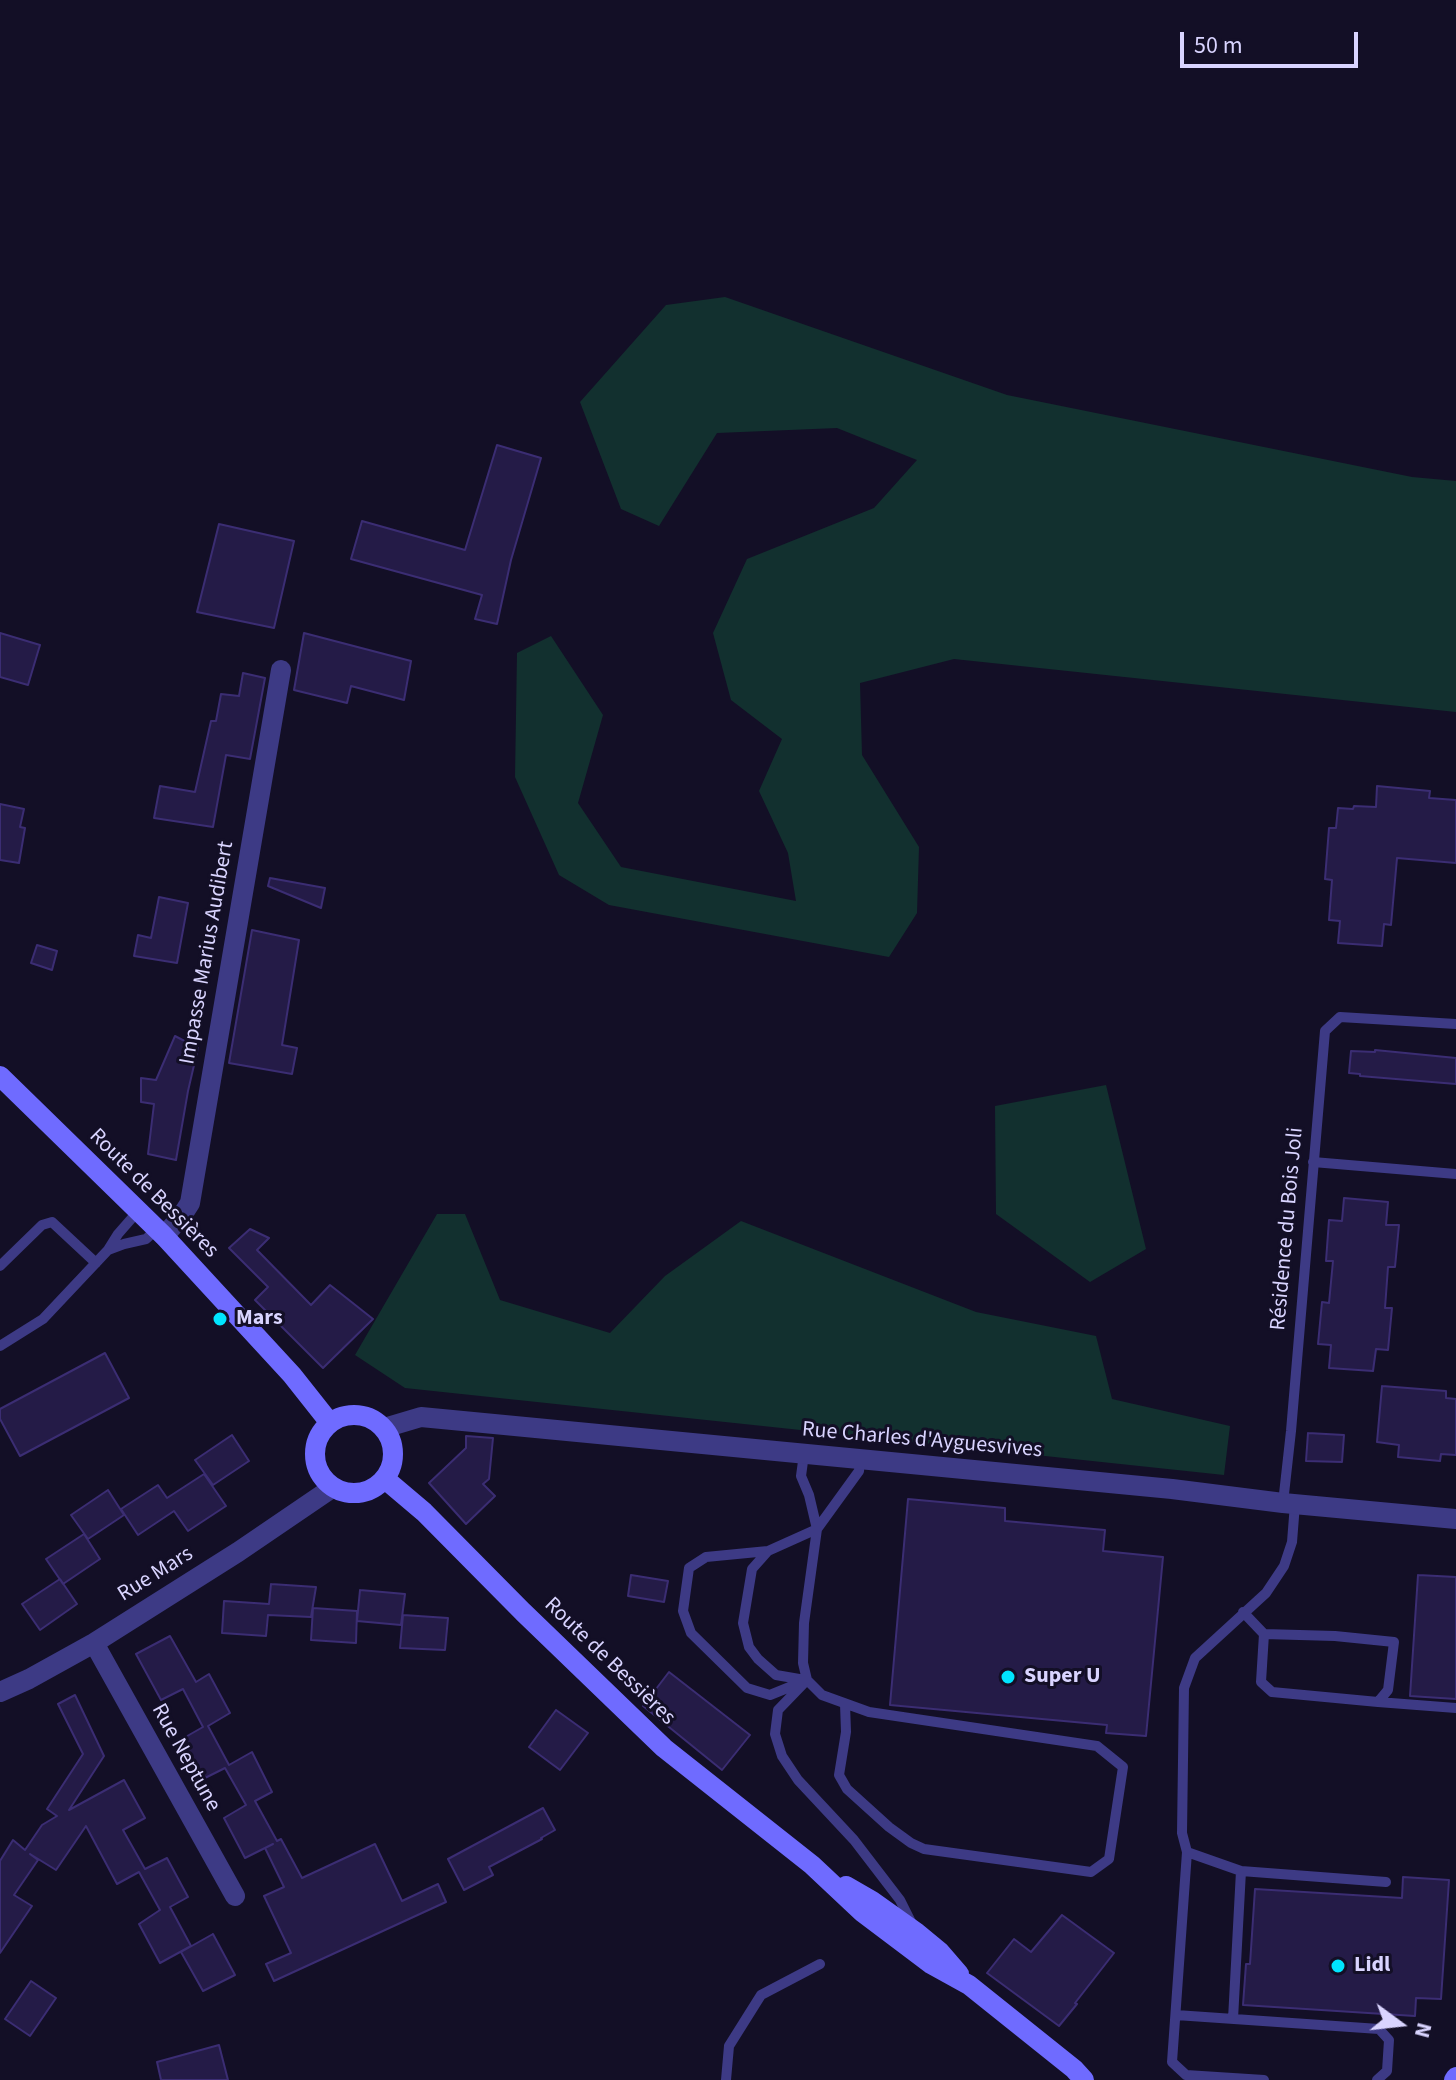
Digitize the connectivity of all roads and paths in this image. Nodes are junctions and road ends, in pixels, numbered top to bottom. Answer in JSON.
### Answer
{"nodes":[{"id":1,"x":281,"y":670,"type":"dead end"},
{"id":2,"x":1456,"y":1024,"type":"edge"},
{"id":3,"x":0,"y":1076,"type":"edge"},
{"id":4,"x":1313,"y":1162,"type":"junction"},
{"id":5,"x":1456,"y":1174,"type":"edge"},
{"id":6,"x":139,"y":1210,"type":"junction"},
{"id":7,"x":160,"y":1232,"type":"junction"},
{"id":8,"x":108,"y":1250,"type":"junction"},
{"id":9,"x":96,"y":1263,"type":"junction"},
{"id":10,"x":0,"y":1266,"type":"edge"},
{"id":11,"x":0,"y":1346,"type":"edge"},
{"id":12,"x":330,"y":1423,"type":"junction"},
{"id":13,"x":384,"y":1428,"type":"junction"},
{"id":14,"x":804,"y":1454,"type":"junction"},
{"id":15,"x":860,"y":1460,"type":"junction"},
{"id":16,"x":385,"y":1479,"type":"junction"},
{"id":17,"x":332,"y":1488,"type":"junction"},
{"id":18,"x":1289,"y":1504,"type":"junction"},
{"id":19,"x":1456,"y":1519,"type":"edge"},
{"id":20,"x":817,"y":1529,"type":"junction"},
{"id":21,"x":768,"y":1551,"type":"junction"},
{"id":22,"x":1243,"y":1612,"type":"junction"},
{"id":23,"x":1264,"y":1634,"type":"junction"},
{"id":24,"x":94,"y":1643,"type":"junction"},
{"id":25,"x":807,"y":1680,"type":"junction"},
{"id":26,"x":0,"y":1692,"type":"edge"},
{"id":27,"x":1378,"y":1702,"type":"junction"},
{"id":28,"x":845,"y":1704,"type":"junction"},
{"id":29,"x":1456,"y":1708,"type":"edge"},
{"id":30,"x":1187,"y":1852,"type":"junction"},
{"id":31,"x":812,"y":1865,"type":"junction"},
{"id":32,"x":1241,"y":1871,"type":"junction"},
{"id":33,"x":1386,"y":1882,"type":"dead end"},
{"id":34,"x":235,"y":1896,"type":"dead end"},
{"id":35,"x":917,"y":1933,"type":"junction"},
{"id":36,"x":820,"y":1964,"type":"dead end"},
{"id":37,"x":969,"y":1985,"type":"junction"},
{"id":38,"x":1176,"y":2015,"type":"junction"},
{"id":39,"x":1233,"y":2019,"type":"junction"},
{"id":40,"x":1079,"y":2075,"type":"edge"},
{"id":41,"x":726,"y":2080,"type":"edge"},
{"id":42,"x":1093,"y":2080,"type":"edge"},
{"id":43,"x":1264,"y":2080,"type":"edge"},
{"id":44,"x":1377,"y":2080,"type":"edge"}],
"edges":[{"from":1,"to":7,"type":"street","name":"Impasse Marius Audibert"},
{"from":2,"to":4,"type":"lane","name":"Résidence du Bois Joli"},
{"from":3,"to":6,"type":"main road","name":"Route de Bessières"},
{"from":4,"to":5,"type":"lane"},
{"from":4,"to":18,"type":"lane","name":"Résidence du Bois Joli"},
{"from":6,"to":7,"type":"main road","name":"Route de Bessières"},
{"from":6,"to":8,"type":"lane"},
{"from":7,"to":8,"type":"lane"},
{"from":7,"to":12,"type":"main road","name":"Route de Bessières"},
{"from":8,"to":9,"type":"lane"},
{"from":9,"to":10,"type":"lane"},
{"from":9,"to":11,"type":"lane"},
{"from":12,"to":13,"type":"main road"},
{"from":12,"to":17,"type":"main road"},
{"from":13,"to":14,"type":"street","name":"Rue Charles d'Ayguesvives"},
{"from":13,"to":16,"type":"main road"},
{"from":14,"to":15,"type":"street","name":"Rue Charles d'Ayguesvives"},
{"from":14,"to":20,"type":"lane"},
{"from":15,"to":18,"type":"street","name":"Rue Charles d'Ayguesvives"},
{"from":15,"to":20,"type":"lane"},
{"from":16,"to":17,"type":"main road"},
{"from":16,"to":31,"type":"main road","name":"Route de Bessières"},
{"from":17,"to":24,"type":"street","name":"Rue Mars"},
{"from":18,"to":19,"type":"street","name":"Rue Charles d'Ayguesvives"},
{"from":18,"to":22,"type":"lane","name":"Résidence du Bois Joli"},
{"from":20,"to":21,"type":"lane"},
{"from":20,"to":25,"type":"lane"},
{"from":21,"to":25,"type":"lane"},
{"from":21,"to":25,"type":"lane"},
{"from":22,"to":23,"type":"lane"},
{"from":22,"to":30,"type":"lane","name":"Résidence du Bois Joli"},
{"from":23,"to":27,"type":"lane"},
{"from":23,"to":27,"type":"lane"},
{"from":24,"to":26,"type":"street","name":"Rue Mars"},
{"from":24,"to":34,"type":"street","name":"Rue Neptune"},
{"from":25,"to":28,"type":"lane"},
{"from":25,"to":35,"type":"lane"},
{"from":27,"to":29,"type":"lane"},
{"from":28,"to":28,"type":"lane"},
{"from":30,"to":32,"type":"lane"},
{"from":30,"to":38,"type":"lane","name":"Résidence du Bois Joli"},
{"from":31,"to":35,"type":"main road","name":"Route de Bessières"},
{"from":31,"to":37,"type":"main road","name":"Route de Bessières"},
{"from":32,"to":33,"type":"lane"},
{"from":32,"to":39,"type":"lane"},
{"from":35,"to":37,"type":"main road","name":"Route de Bessières"},
{"from":36,"to":41,"type":"lane"},
{"from":37,"to":40,"type":"main road","name":"Route de Bessières"},
{"from":38,"to":39,"type":"lane"},
{"from":38,"to":43,"type":"lane","name":"Résidence du Bois Joli"},
{"from":39,"to":44,"type":"lane"},
{"from":40,"to":42,"type":"main road","name":"Route de Bessières"}]}
